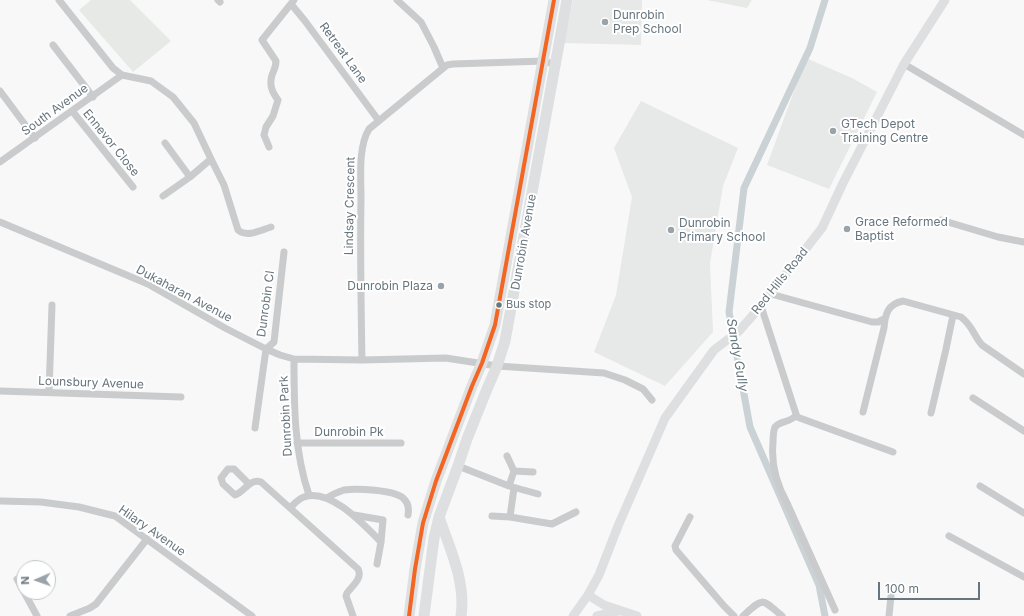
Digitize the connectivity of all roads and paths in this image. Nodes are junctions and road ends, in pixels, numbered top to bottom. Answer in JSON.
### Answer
{"nodes":[{"id":1,"x":59,"y":0,"type":"edge"},
{"id":2,"x":397,"y":0,"type":"edge"},
{"id":3,"x":554,"y":0,"type":"edge"},
{"id":4,"x":567,"y":0,"type":"edge"},
{"id":5,"x":945,"y":0,"type":"edge"},
{"id":6,"x":292,"y":2,"type":"edge"},
{"id":7,"x":53,"y":45,"type":"dead end"},
{"id":8,"x":544,"y":61,"type":"junction"},
{"id":9,"x":904,"y":64,"type":"junction"},
{"id":10,"x":556,"y":65,"type":"junction"},
{"id":11,"x":443,"y":68,"type":"junction"},
{"id":12,"x":122,"y":75,"type":"junction"},
{"id":13,"x":0,"y":91,"type":"edge"},
{"id":14,"x":93,"y":97,"type":"junction"},
{"id":15,"x":73,"y":112,"type":"junction"},
{"id":16,"x":379,"y":121,"type":"junction"},
{"id":17,"x":1024,"y":135,"type":"edge"},
{"id":18,"x":35,"y":138,"type":"junction"},
{"id":19,"x":165,"y":143,"type":"dead end"},
{"id":20,"x":269,"y":147,"type":"dead end"},
{"id":21,"x":211,"y":159,"type":"junction"},
{"id":22,"x":0,"y":162,"type":"edge"},
{"id":23,"x":190,"y":177,"type":"junction"},
{"id":24,"x":133,"y":187,"type":"dead end"},
{"id":25,"x":163,"y":196,"type":"dead end"},
{"id":26,"x":941,"y":220,"type":"dead end"},
{"id":27,"x":0,"y":222,"type":"edge"},
{"id":28,"x":271,"y":226,"type":"dead end"},
{"id":29,"x":1024,"y":242,"type":"edge"},
{"id":30,"x":284,"y":252,"type":"dead end"},
{"id":31,"x":771,"y":294,"type":"junction"},
{"id":32,"x":52,"y":305,"type":"dead end"},
{"id":33,"x":761,"y":306,"type":"junction"},
{"id":34,"x":953,"y":315,"type":"junction"},
{"id":35,"x":884,"y":319,"type":"junction"},
{"id":36,"x":266,"y":349,"type":"junction"},
{"id":37,"x":294,"y":359,"type":"junction"},
{"id":38,"x":362,"y":360,"type":"junction"},
{"id":39,"x":482,"y":363,"type":"junction"},
{"id":40,"x":497,"y":366,"type":"junction"},
{"id":41,"x":1024,"y":374,"type":"edge"},
{"id":42,"x":0,"y":391,"type":"edge"},
{"id":43,"x":49,"y":392,"type":"junction"},
{"id":44,"x":181,"y":397,"type":"dead end"},
{"id":45,"x":973,"y":398,"type":"dead end"},
{"id":46,"x":652,"y":400,"type":"dead end"},
{"id":47,"x":863,"y":412,"type":"dead end"},
{"id":48,"x":931,"y":413,"type":"dead end"},
{"id":49,"x":796,"y":415,"type":"junction"},
{"id":50,"x":255,"y":428,"type":"dead end"},
{"id":51,"x":1024,"y":431,"type":"edge"},
{"id":52,"x":297,"y":443,"type":"junction"},
{"id":53,"x":402,"y":443,"type":"dead end"},
{"id":54,"x":893,"y":452,"type":"dead end"},
{"id":55,"x":507,"y":456,"type":"dead end"},
{"id":56,"x":458,"y":466,"type":"junction"},
{"id":57,"x":514,"y":471,"type":"junction"},
{"id":58,"x":533,"y":472,"type":"dead end"},
{"id":59,"x":249,"y":484,"type":"dead end"},
{"id":60,"x":980,"y":486,"type":"dead end"},
{"id":61,"x":511,"y":487,"type":"junction"},
{"id":62,"x":538,"y":494,"type":"dead end"},
{"id":63,"x":309,"y":495,"type":"junction"},
{"id":64,"x":327,"y":498,"type":"junction"},
{"id":65,"x":0,"y":501,"type":"edge"},
{"id":66,"x":290,"y":508,"type":"junction"},
{"id":67,"x":576,"y":512,"type":"dead end"},
{"id":68,"x":1024,"y":513,"type":"edge"},
{"id":69,"x":354,"y":515,"type":"junction"},
{"id":70,"x":408,"y":515,"type":"dead end"},
{"id":71,"x":492,"y":516,"type":"dead end"},
{"id":72,"x":439,"y":517,"type":"junction"},
{"id":73,"x":510,"y":517,"type":"junction"},
{"id":74,"x":690,"y":517,"type":"dead end"},
{"id":75,"x":949,"y":536,"type":"dead end"},
{"id":76,"x":147,"y":539,"type":"junction"},
{"id":77,"x":381,"y":542,"type":"junction"},
{"id":78,"x":377,"y":564,"type":"dead end"},
{"id":79,"x":1024,"y":577,"type":"edge"},
{"id":80,"x":588,"y":595,"type":"junction"},
{"id":81,"x":891,"y":596,"type":"dead end"},
{"id":82,"x":28,"y":600,"type":"edge"},
{"id":83,"x":597,"y":602,"type":"junction"},
{"id":84,"x":620,"y":610,"type":"junction"},
{"id":85,"x":834,"y":610,"type":"dead end"},
{"id":86,"x":409,"y":614,"type":"edge"},
{"id":87,"x":578,"y":614,"type":"edge"},
{"id":88,"x":37,"y":616,"type":"edge"},
{"id":89,"x":70,"y":616,"type":"edge"},
{"id":90,"x":252,"y":616,"type":"edge"},
{"id":91,"x":353,"y":616,"type":"edge"},
{"id":92,"x":424,"y":616,"type":"edge"},
{"id":93,"x":461,"y":616,"type":"edge"},
{"id":94,"x":591,"y":616,"type":"edge"},
{"id":95,"x":597,"y":616,"type":"edge"},
{"id":96,"x":637,"y":616,"type":"edge"},
{"id":97,"x":734,"y":616,"type":"edge"},
{"id":98,"x":743,"y":616,"type":"edge"},
{"id":99,"x":782,"y":616,"type":"edge"},
{"id":100,"x":889,"y":616,"type":"edge"}],
"edges":[{"from":1,"to":12,"type":"street"},
{"from":2,"to":11,"type":"street"},
{"from":3,"to":8,"type":"highway","name":"Dunrobin Avenue"},
{"from":4,"to":10,"type":"highway","name":"Dunrobin Avenue"},
{"from":5,"to":9,"type":"main road","name":"Red Hills Road"},
{"from":6,"to":16,"type":"street","name":"Retreat Lane"},
{"from":6,"to":20,"type":"street"},
{"from":7,"to":14,"type":"street"},
{"from":8,"to":10,"type":"street","name":"Lindsay Crescent"},
{"from":8,"to":11,"type":"street","name":"Lindsay Crescent"},
{"from":8,"to":39,"type":"highway","name":"Dunrobin Avenue"},
{"from":9,"to":17,"type":"street"},
{"from":9,"to":31,"type":"main road","name":"Red Hills Road"},
{"from":10,"to":40,"type":"highway","name":"Dunrobin Avenue"},
{"from":11,"to":16,"type":"street","name":"Lindsay Crescent"},
{"from":12,"to":14,"type":"street","name":"South Avenue"},
{"from":12,"to":21,"type":"street"},
{"from":13,"to":18,"type":"street"},
{"from":14,"to":15,"type":"street","name":"South Avenue"},
{"from":15,"to":18,"type":"street","name":"South Avenue"},
{"from":15,"to":24,"type":"street","name":"Ennevor Close"},
{"from":16,"to":38,"type":"street","name":"Lindsay Crescent"},
{"from":18,"to":22,"type":"street","name":"South Avenue"},
{"from":19,"to":23,"type":"street"},
{"from":21,"to":23,"type":"street"},
{"from":21,"to":28,"type":"street"},
{"from":23,"to":25,"type":"street"},
{"from":26,"to":29,"type":"street"},
{"from":27,"to":36,"type":"street","name":"Dukaharan Avenue"},
{"from":30,"to":36,"type":"street","name":"Dunrobin Cl"},
{"from":31,"to":33,"type":"main road","name":"Red Hills Road"},
{"from":31,"to":35,"type":"street"},
{"from":32,"to":43,"type":"street"},
{"from":33,"to":49,"type":"street"},
{"from":33,"to":80,"type":"main road","name":"Red Hills Road"},
{"from":34,"to":35,"type":"street"},
{"from":34,"to":41,"type":"street"},
{"from":34,"to":48,"type":"street"},
{"from":35,"to":47,"type":"street"},
{"from":36,"to":37,"type":"street","name":"Dukaharan Avenue"},
{"from":36,"to":50,"type":"street","name":"Dunrobin Cl"},
{"from":37,"to":38,"type":"street","name":"Dukaharan Avenue"},
{"from":37,"to":52,"type":"street","name":"Dunrobin Park"},
{"from":38,"to":39,"type":"street"},
{"from":39,"to":40,"type":"street"},
{"from":39,"to":86,"type":"highway","name":"Dunrobin Avenue"},
{"from":40,"to":46,"type":"street"},
{"from":40,"to":56,"type":"highway","name":"Dunrobin Avenue"},
{"from":42,"to":43,"type":"street","name":"Lounsbury Avenue"},
{"from":43,"to":44,"type":"street","name":"Lounsbury Avenue"},
{"from":45,"to":51,"type":"street"},
{"from":49,"to":54,"type":"street"},
{"from":49,"to":85,"type":"street"},
{"from":52,"to":53,"type":"street","name":"Dunrobin Pk"},
{"from":52,"to":63,"type":"street","name":"Dunrobin Park"},
{"from":55,"to":57,"type":"street"},
{"from":56,"to":61,"type":"street"},
{"from":56,"to":72,"type":"highway","name":"Dunrobin Avenue"},
{"from":57,"to":58,"type":"street"},
{"from":57,"to":61,"type":"street"},
{"from":59,"to":66,"type":"street"},
{"from":60,"to":68,"type":"street"},
{"from":61,"to":62,"type":"street"},
{"from":61,"to":73,"type":"street"},
{"from":63,"to":64,"type":"street"},
{"from":63,"to":66,"type":"street"},
{"from":64,"to":69,"type":"street"},
{"from":64,"to":70,"type":"street"},
{"from":65,"to":76,"type":"street","name":"Hilary Avenue"},
{"from":66,"to":91,"type":"street"},
{"from":67,"to":73,"type":"street"},
{"from":69,"to":77,"type":"street"},
{"from":69,"to":77,"type":"street"},
{"from":71,"to":73,"type":"street"},
{"from":72,"to":92,"type":"highway","name":"Dunrobin Avenue"},
{"from":72,"to":93,"type":"highway"},
{"from":74,"to":97,"type":"street"},
{"from":75,"to":79,"type":"street"},
{"from":76,"to":89,"type":"street"},
{"from":76,"to":90,"type":"street","name":"Hilary Avenue"},
{"from":77,"to":78,"type":"street"},
{"from":80,"to":83,"type":"main road"},
{"from":80,"to":87,"type":"main road","name":"Red Hills Road"},
{"from":81,"to":100,"type":"street"},
{"from":82,"to":88,"type":"street"},
{"from":83,"to":84,"type":"main road"},
{"from":83,"to":94,"type":"main road"},
{"from":84,"to":95,"type":"main road"},
{"from":84,"to":96,"type":"main road"},
{"from":98,"to":99,"type":"street"}]}
